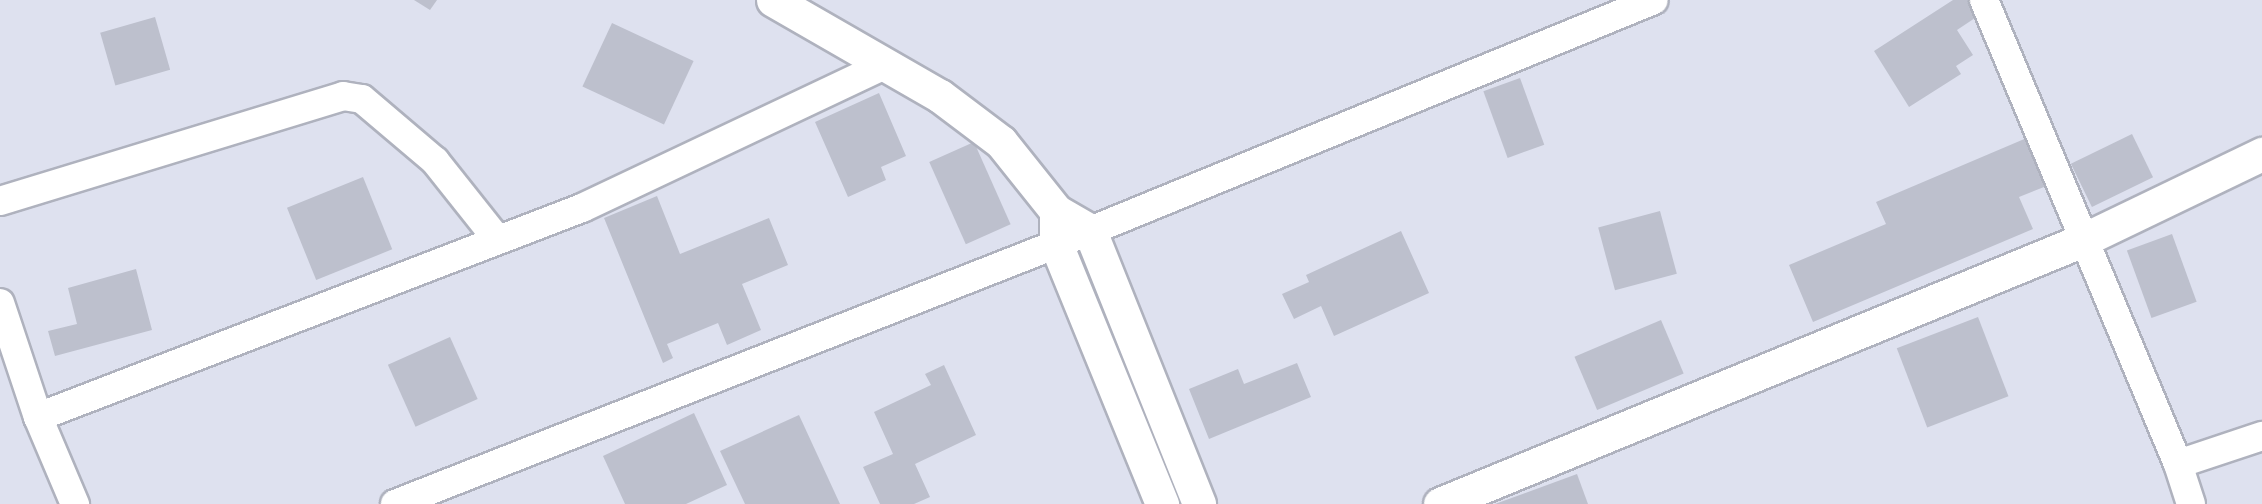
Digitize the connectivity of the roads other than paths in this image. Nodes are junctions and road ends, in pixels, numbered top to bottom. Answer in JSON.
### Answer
{"nodes":[{"id":1,"x":773,"y":0,"type":"edge"},
{"id":2,"x":1654,"y":0,"type":"edge"},
{"id":3,"x":1984,"y":0,"type":"edge"},
{"id":4,"x":884,"y":65,"type":"junction"},
{"id":5,"x":2262,"y":154,"type":"edge"},
{"id":6,"x":0,"y":201,"type":"edge"},
{"id":7,"x":1056,"y":211,"type":"junction"},
{"id":8,"x":1090,"y":231,"type":"junction"},
{"id":9,"x":497,"y":239,"type":"junction"},
{"id":10,"x":2083,"y":240,"type":"junction"},
{"id":11,"x":1056,"y":244,"type":"junction"},
{"id":12,"x":0,"y":303,"type":"edge"},
{"id":13,"x":38,"y":417,"type":"junction"},
{"id":14,"x":2262,"y":436,"type":"edge"},
{"id":15,"x":2178,"y":464,"type":"junction"},
{"id":16,"x":75,"y":504,"type":"edge"},
{"id":17,"x":395,"y":504,"type":"edge"},
{"id":18,"x":1162,"y":504,"type":"edge"},
{"id":19,"x":1199,"y":504,"type":"edge"},
{"id":20,"x":1440,"y":504,"type":"edge"},
{"id":21,"x":2191,"y":504,"type":"edge"}],
"edges":[{"from":1,"to":4,"type":"street"},
{"from":2,"to":8,"type":"street"},
{"from":3,"to":10,"type":"street"},
{"from":4,"to":7,"type":"street"},
{"from":4,"to":9,"type":"street"},
{"from":5,"to":10,"type":"street"},
{"from":6,"to":9,"type":"street"},
{"from":7,"to":8,"type":"street"},
{"from":7,"to":11,"type":"street"},
{"from":8,"to":11,"type":"street"},
{"from":8,"to":19,"type":"street"},
{"from":9,"to":13,"type":"street"},
{"from":10,"to":15,"type":"street"},
{"from":10,"to":20,"type":"street"},
{"from":11,"to":17,"type":"street"},
{"from":11,"to":18,"type":"street"},
{"from":12,"to":13,"type":"street"},
{"from":13,"to":16,"type":"street"},
{"from":14,"to":15,"type":"street"},
{"from":15,"to":21,"type":"street"}]}
